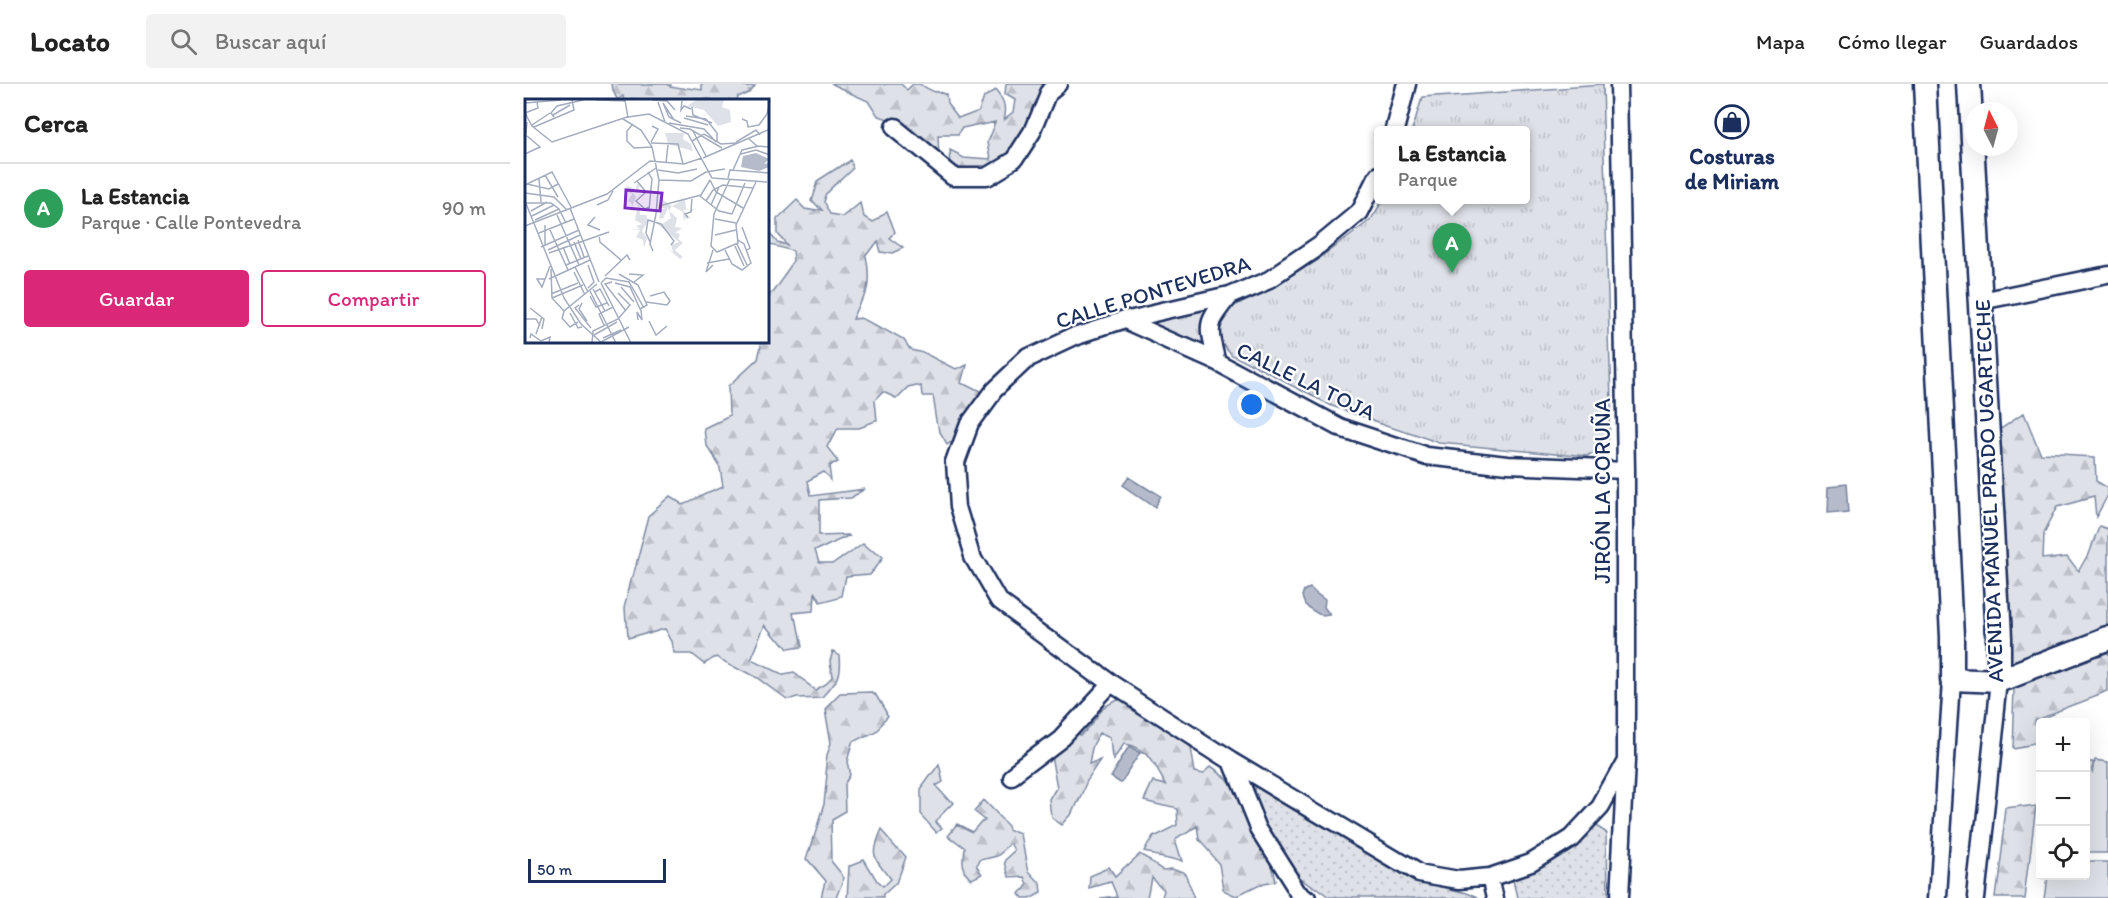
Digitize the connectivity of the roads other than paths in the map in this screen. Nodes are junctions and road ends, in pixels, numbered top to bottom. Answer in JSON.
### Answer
{"nodes":[{"id":1,"x":1059,"y":84,"type":"edge"},
{"id":2,"x":1407,"y":84,"type":"edge"},
{"id":3,"x":1618,"y":84,"type":"edge"},
{"id":4,"x":1925,"y":84,"type":"edge"},
{"id":5,"x":1969,"y":84,"type":"edge"},
{"id":6,"x":1396,"y":126,"type":"edge"},
{"id":7,"x":894,"y":127,"type":"dead end"},
{"id":8,"x":1374,"y":184,"type":"edge"},
{"id":9,"x":2108,"y":275,"type":"edge"},
{"id":10,"x":1229,"y":296,"type":"junction"},
{"id":11,"x":1981,"y":301,"type":"junction"},
{"id":12,"x":1124,"y":320,"type":"junction"},
{"id":13,"x":1216,"y":362,"type":"junction"},
{"id":14,"x":1626,"y":470,"type":"junction"},
{"id":15,"x":2108,"y":639,"type":"edge"},
{"id":16,"x":1952,"y":679,"type":"junction"},
{"id":17,"x":1999,"y":681,"type":"junction"},
{"id":18,"x":1111,"y":684,"type":"junction"},
{"id":19,"x":1626,"y":760,"type":"junction"},
{"id":20,"x":1231,"y":761,"type":"junction"},
{"id":21,"x":1011,"y":776,"type":"dead end"},
{"id":22,"x":1490,"y":877,"type":"junction"},
{"id":23,"x":1307,"y":898,"type":"edge"},
{"id":24,"x":1495,"y":898,"type":"edge"},
{"id":25,"x":1619,"y":898,"type":"edge"},
{"id":26,"x":1938,"y":898,"type":"edge"},
{"id":27,"x":1976,"y":898,"type":"edge"}],
"edges":[{"from":1,"to":7,"type":"street"},
{"from":2,"to":6,"type":"street"},
{"from":3,"to":14,"type":"street","name":"JIRÓN LA CORUÑA"},
{"from":4,"to":16,"type":"street","name":"AVENIDA MANUEL PRADO UGARTECHE"},
{"from":5,"to":11,"type":"street","name":"AVENIDA MANUEL PRADO UGARTECHE"},
{"from":8,"to":10,"type":"street","name":"CALLE PONTEVEDRA"},
{"from":9,"to":11,"type":"street"},
{"from":10,"to":12,"type":"street","name":"CALLE PONTEVEDRA"},
{"from":10,"to":13,"type":"street","name":"CALLE LA TOJA"},
{"from":11,"to":17,"type":"street","name":"AVENIDA MANUEL PRADO UGARTECHE"},
{"from":12,"to":13,"type":"street","name":"CALLE LA TOJA"},
{"from":12,"to":18,"type":"street","name":"CALLE PONTEVEDRA"},
{"from":13,"to":14,"type":"street","name":"CALLE LA TOJA"},
{"from":14,"to":19,"type":"street","name":"JIRÓN LA CORUÑA"},
{"from":15,"to":17,"type":"street"},
{"from":16,"to":17,"type":"street"},
{"from":16,"to":26,"type":"street","name":"AVENIDA MANUEL PRADO UGARTECHE"},
{"from":17,"to":27,"type":"street","name":"AVENIDA MANUEL PRADO UGARTECHE"},
{"from":18,"to":20,"type":"street","name":"CALLE PONTEVEDRA"},
{"from":18,"to":21,"type":"street"},
{"from":19,"to":22,"type":"street","name":"CALLE PONTEVEDRA"},
{"from":19,"to":25,"type":"street","name":"JIRÓN LA CORUÑA"},
{"from":20,"to":22,"type":"street","name":"CALLE PONTEVEDRA"},
{"from":20,"to":23,"type":"street"},
{"from":22,"to":24,"type":"street"}]}
